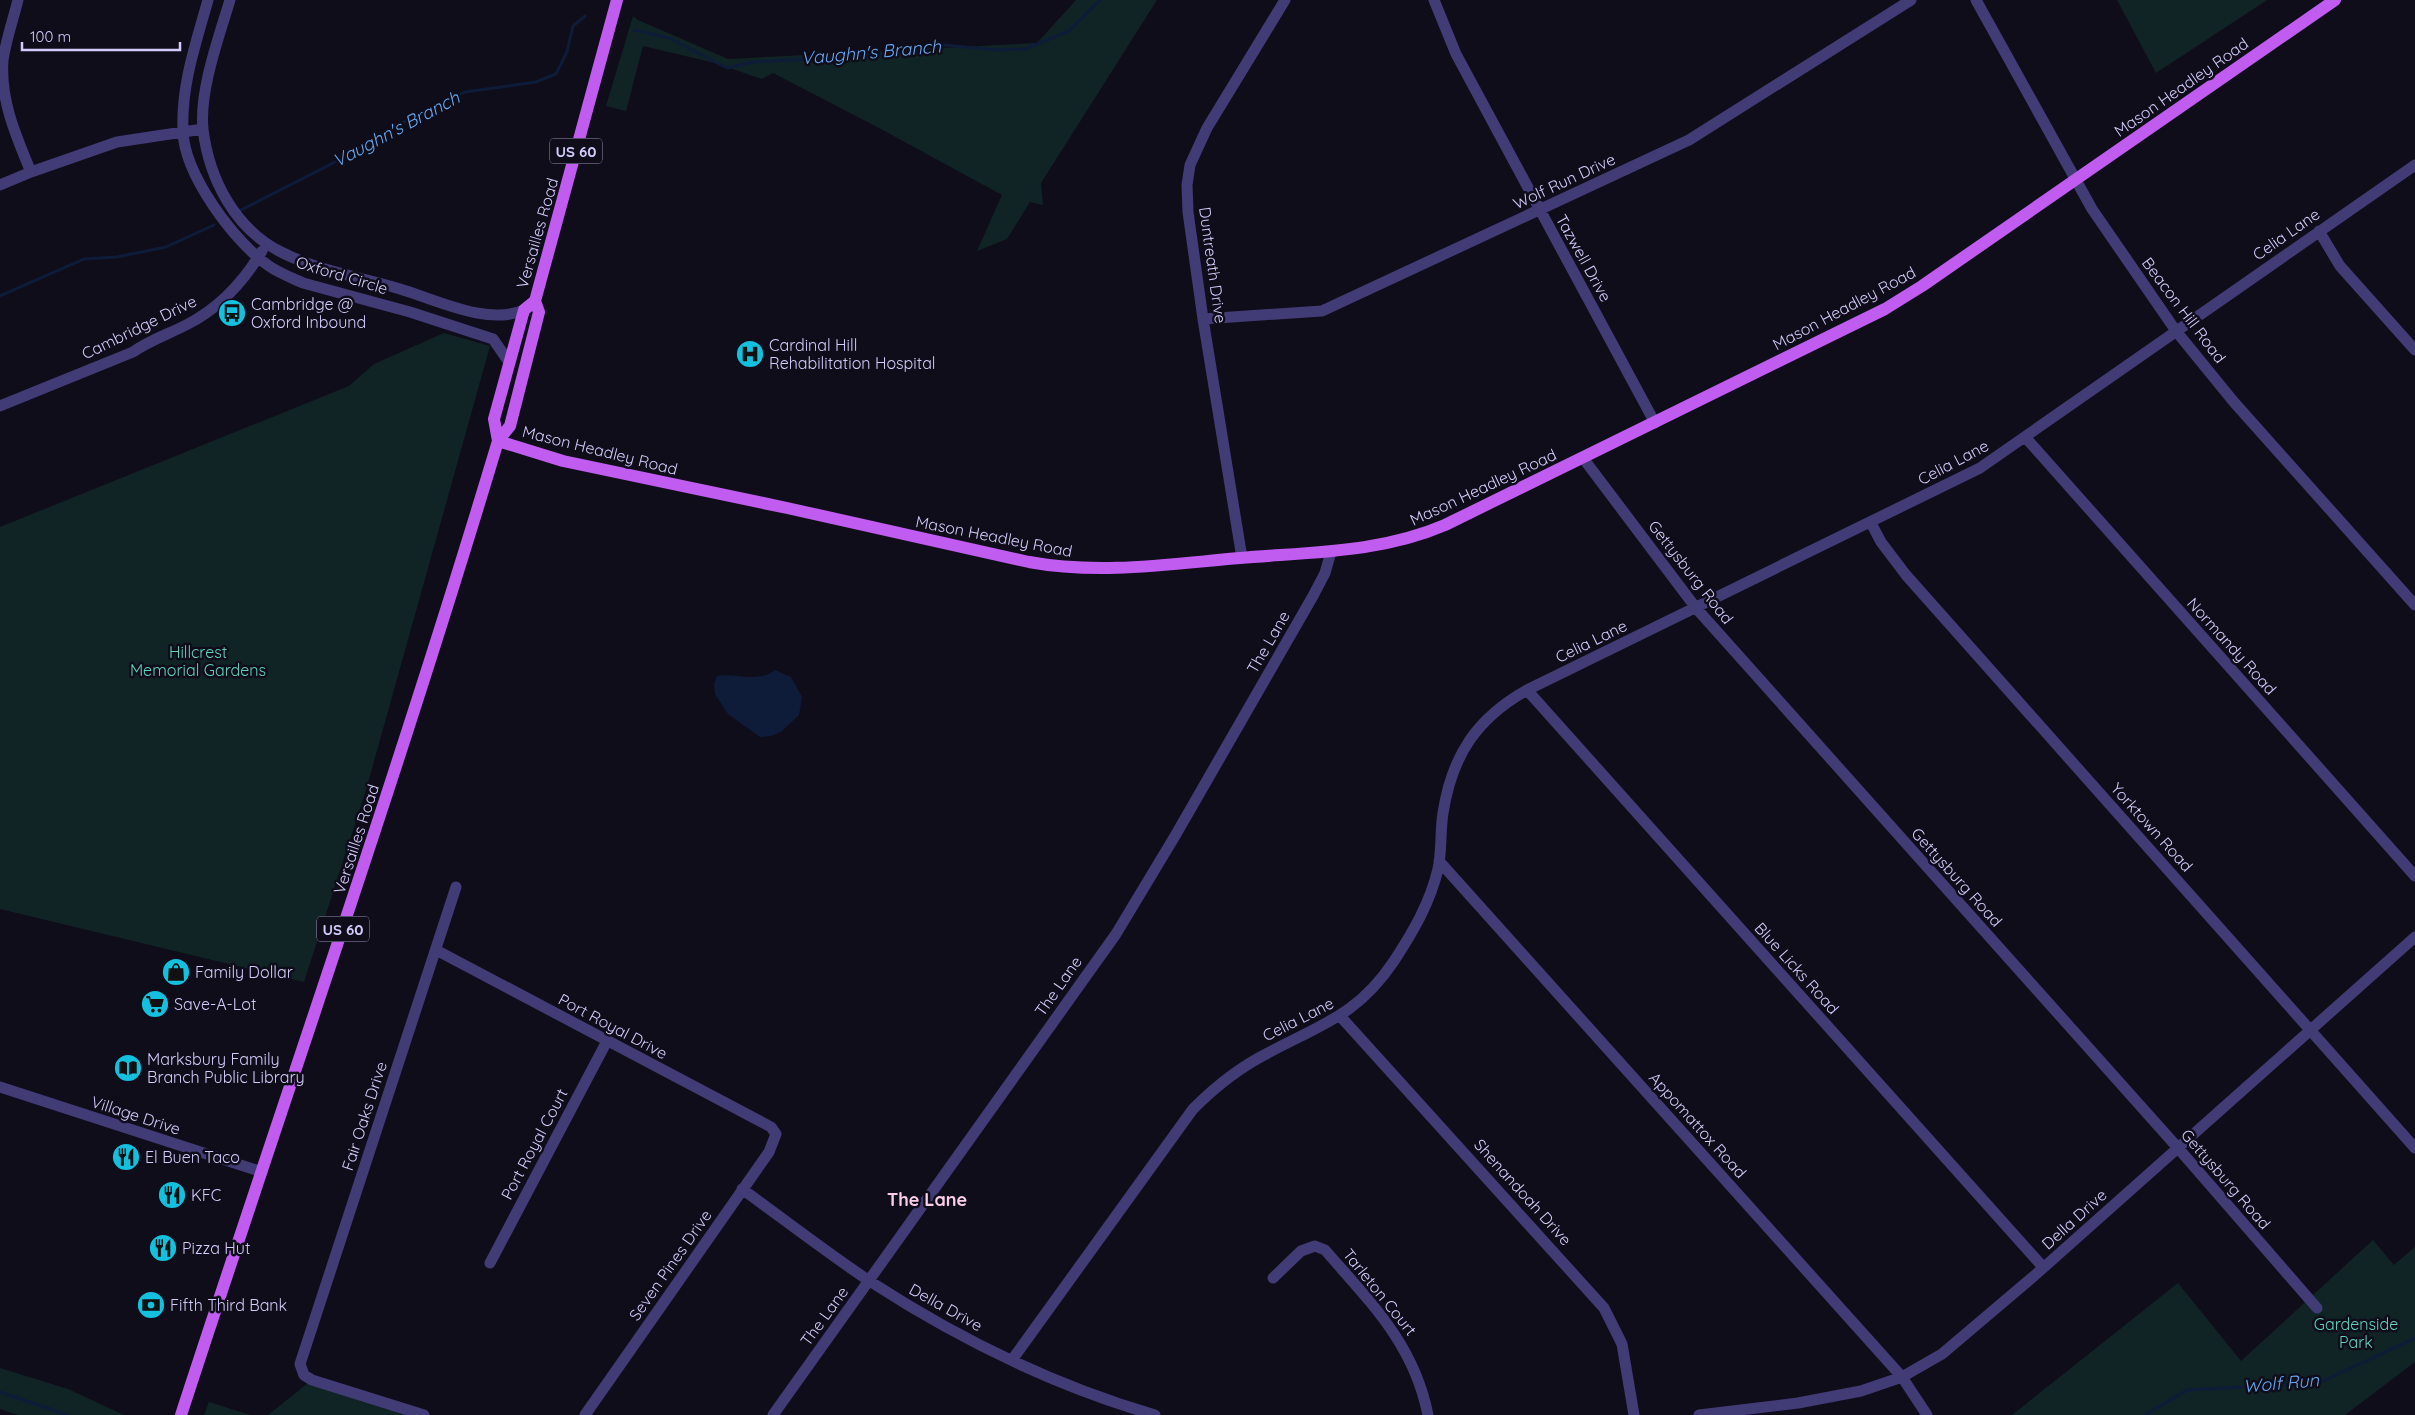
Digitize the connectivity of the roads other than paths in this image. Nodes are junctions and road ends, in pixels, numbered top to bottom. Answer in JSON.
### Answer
{"nodes":[{"id":1,"x":18,"y":0,"type":"edge"},
{"id":2,"x":208,"y":0,"type":"edge"},
{"id":3,"x":230,"y":0,"type":"edge"},
{"id":4,"x":618,"y":0,"type":"edge"},
{"id":5,"x":1285,"y":0,"type":"edge"},
{"id":6,"x":1434,"y":0,"type":"edge"},
{"id":7,"x":1911,"y":0,"type":"edge"},
{"id":8,"x":1976,"y":0,"type":"edge"},
{"id":9,"x":2335,"y":0,"type":"edge"},
{"id":10,"x":203,"y":129,"type":"junction"},
{"id":11,"x":182,"y":133,"type":"junction"},
{"id":12,"x":2415,"y":165,"type":"edge"},
{"id":13,"x":31,"y":172,"type":"junction"},
{"id":14,"x":2075,"y":180,"type":"junction"},
{"id":15,"x":0,"y":185,"type":"edge"},
{"id":16,"x":1539,"y":212,"type":"junction"},
{"id":17,"x":2319,"y":230,"type":"junction"},
{"id":18,"x":267,"y":243,"type":"junction"},
{"id":19,"x":258,"y":258,"type":"junction"},
{"id":20,"x":534,"y":301,"type":"junction"},
{"id":21,"x":524,"y":310,"type":"junction"},
{"id":22,"x":1203,"y":319,"type":"junction"},
{"id":23,"x":2176,"y":331,"type":"junction"},
{"id":24,"x":2415,"y":350,"type":"edge"},
{"id":25,"x":509,"y":362,"type":"junction"},
{"id":26,"x":0,"y":406,"type":"edge"},
{"id":27,"x":1655,"y":423,"type":"junction"},
{"id":28,"x":2026,"y":438,"type":"junction"},
{"id":29,"x":498,"y":441,"type":"junction"},
{"id":30,"x":1583,"y":458,"type":"junction"},
{"id":31,"x":1872,"y":522,"type":"junction"},
{"id":32,"x":1331,"y":552,"type":"junction"},
{"id":33,"x":1242,"y":558,"type":"junction"},
{"id":34,"x":2415,"y":605,"type":"edge"},
{"id":35,"x":1696,"y":608,"type":"junction"},
{"id":36,"x":1527,"y":690,"type":"junction"},
{"id":37,"x":1439,"y":861,"type":"junction"},
{"id":38,"x":2415,"y":876,"type":"edge"},
{"id":39,"x":456,"y":888,"type":"dead end"},
{"id":40,"x":2415,"y":937,"type":"edge"},
{"id":41,"x":436,"y":950,"type":"junction"},
{"id":42,"x":1341,"y":1017,"type":"junction"},
{"id":43,"x":2311,"y":1030,"type":"junction"},
{"id":44,"x":607,"y":1041,"type":"junction"},
{"id":45,"x":0,"y":1087,"type":"edge"},
{"id":46,"x":775,"y":1131,"type":"joint"},
{"id":47,"x":2178,"y":1148,"type":"junction"},
{"id":48,"x":2415,"y":1148,"type":"edge"},
{"id":49,"x":262,"y":1172,"type":"junction"},
{"id":50,"x":742,"y":1189,"type":"junction"},
{"id":51,"x":490,"y":1263,"type":"dead end"},
{"id":52,"x":2043,"y":1267,"type":"junction"},
{"id":53,"x":1273,"y":1278,"type":"dead end"},
{"id":54,"x":870,"y":1281,"type":"junction"},
{"id":55,"x":2317,"y":1308,"type":"dead end"},
{"id":56,"x":1012,"y":1360,"type":"junction"},
{"id":57,"x":1902,"y":1377,"type":"junction"},
{"id":58,"x":181,"y":1415,"type":"edge"},
{"id":59,"x":424,"y":1415,"type":"edge"},
{"id":60,"x":585,"y":1415,"type":"edge"},
{"id":61,"x":773,"y":1415,"type":"edge"},
{"id":62,"x":1155,"y":1415,"type":"edge"},
{"id":63,"x":1428,"y":1415,"type":"edge"},
{"id":64,"x":1634,"y":1415,"type":"edge"},
{"id":65,"x":1699,"y":1415,"type":"edge"},
{"id":66,"x":1927,"y":1415,"type":"edge"}],
"edges":[{"from":1,"to":13,"type":"street"},
{"from":2,"to":11,"type":"street","name":"Oxford Circle"},
{"from":3,"to":10,"type":"street","name":"Oxford Circle"},
{"from":4,"to":20,"type":"main road","name":"Versailles Road","number":"US 60"},
{"from":5,"to":22,"type":"street","name":"Duntreath Drive"},
{"from":6,"to":16,"type":"street","name":"Tazwell Drive"},
{"from":7,"to":16,"type":"street","name":"Wolf Run Drive"},
{"from":8,"to":14,"type":"street","name":"Beacon Hill Road"},
{"from":9,"to":14,"type":"main road","name":"Mason Headley Road"},
{"from":10,"to":11,"type":"street"},
{"from":10,"to":18,"type":"street","name":"Oxford Circle"},
{"from":11,"to":13,"type":"street"},
{"from":11,"to":19,"type":"street","name":"Oxford Circle"},
{"from":12,"to":17,"type":"street","name":"Celia Lane"},
{"from":13,"to":15,"type":"street"},
{"from":14,"to":23,"type":"street","name":"Beacon Hill Road"},
{"from":14,"to":27,"type":"main road","name":"Mason Headley Road"},
{"from":16,"to":22,"type":"street","name":"Wolf Run Drive"},
{"from":16,"to":27,"type":"street","name":"Tazwell Drive"},
{"from":17,"to":23,"type":"street","name":"Celia Lane"},
{"from":17,"to":24,"type":"street"},
{"from":18,"to":19,"type":"street","name":"Cambridge Drive"},
{"from":18,"to":21,"type":"street","name":"Oxford Circle"},
{"from":19,"to":25,"type":"street","name":"Oxford Circle"},
{"from":19,"to":26,"type":"street","name":"Cambridge Drive"},
{"from":20,"to":21,"type":"main road","name":"Versailles Road"},
{"from":20,"to":29,"type":"main road","name":"Versailles Road","number":"US 60"},
{"from":21,"to":25,"type":"main road","name":"Versailles Road","number":"US 60"},
{"from":22,"to":33,"type":"street","name":"Duntreath Drive"},
{"from":23,"to":28,"type":"street","name":"Celia Lane"},
{"from":23,"to":34,"type":"street","name":"Beacon Hill Road"},
{"from":25,"to":29,"type":"main road","name":"Versailles Road","number":"US 60"},
{"from":27,"to":30,"type":"main road","name":"Mason Headley Road"},
{"from":28,"to":31,"type":"street","name":"Celia Lane"},
{"from":28,"to":38,"type":"street","name":"Normandy Road"},
{"from":29,"to":33,"type":"main road","name":"Mason Headley Road"},
{"from":29,"to":49,"type":"main road","name":"Versailles Road","number":"US 60"},
{"from":30,"to":32,"type":"main road","name":"Mason Headley Road"},
{"from":30,"to":35,"type":"street","name":"Gettysburg Road"},
{"from":31,"to":35,"type":"street","name":"Celia Lane"},
{"from":31,"to":43,"type":"street","name":"Yorktown Road"},
{"from":32,"to":33,"type":"main road","name":"Mason Headley Road"},
{"from":32,"to":54,"type":"street","name":"The Lane"},
{"from":35,"to":36,"type":"street","name":"Celia Lane"},
{"from":35,"to":47,"type":"street","name":"Gettysburg Road"},
{"from":36,"to":37,"type":"street","name":"Celia Lane"},
{"from":36,"to":52,"type":"street","name":"Blue Licks Road"},
{"from":37,"to":42,"type":"street","name":"Celia Lane"},
{"from":37,"to":57,"type":"street","name":"Appomattox Road"},
{"from":39,"to":41,"type":"street","name":"Fair Oaks Drive"},
{"from":40,"to":43,"type":"street","name":"Della Drive"},
{"from":41,"to":44,"type":"street","name":"Port Royal Drive"},
{"from":41,"to":59,"type":"street","name":"Fair Oaks Drive"},
{"from":42,"to":56,"type":"street","name":"Celia Lane"},
{"from":42,"to":64,"type":"street","name":"Shenandoah Drive"},
{"from":43,"to":47,"type":"street","name":"Della Drive"},
{"from":43,"to":48,"type":"street","name":"Yorktown Road"},
{"from":44,"to":46,"type":"street","name":"Port Royal Drive"},
{"from":44,"to":51,"type":"street","name":"Port Royal Court"},
{"from":45,"to":49,"type":"street","name":"Village Drive"},
{"from":46,"to":50,"type":"street","name":"Seven Pines Drive"},
{"from":47,"to":52,"type":"street","name":"Della Drive"},
{"from":47,"to":55,"type":"street","name":"Gettysburg Road"},
{"from":49,"to":58,"type":"main road","name":"Versailles Road","number":"US 60"},
{"from":50,"to":54,"type":"street","name":"Della Drive"},
{"from":50,"to":60,"type":"street","name":"Seven Pines Drive"},
{"from":52,"to":57,"type":"street","name":"Della Drive"},
{"from":53,"to":63,"type":"street","name":"Tarleton Court"},
{"from":54,"to":56,"type":"street","name":"Della Drive"},
{"from":54,"to":61,"type":"street","name":"The Lane"},
{"from":56,"to":62,"type":"street","name":"Della Drive"},
{"from":57,"to":65,"type":"street","name":"Della Drive"},
{"from":57,"to":66,"type":"street","name":"Appomattox Road"}]}
